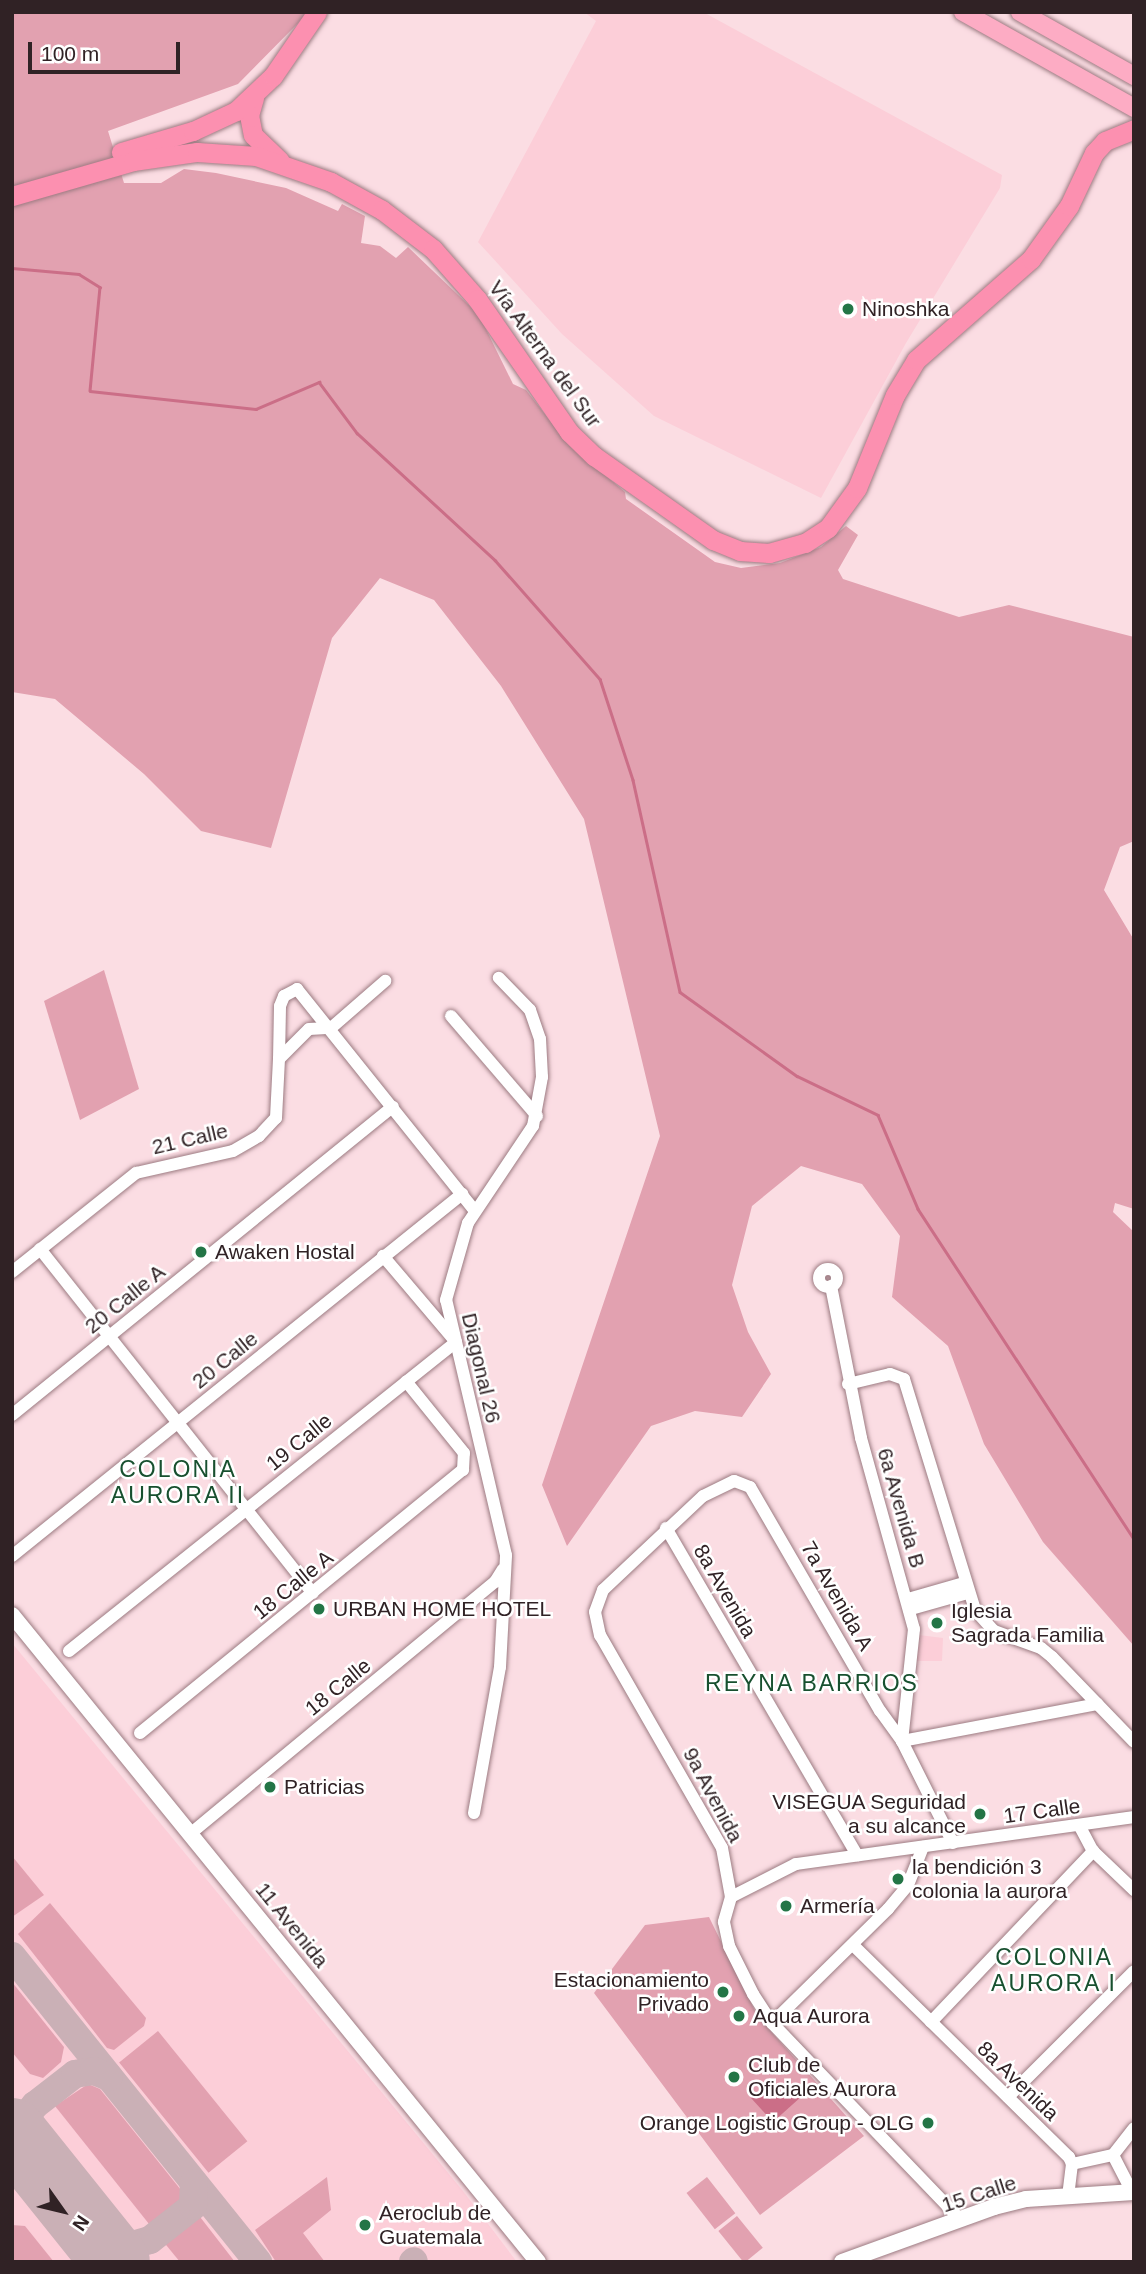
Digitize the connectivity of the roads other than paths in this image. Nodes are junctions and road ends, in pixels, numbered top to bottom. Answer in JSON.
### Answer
{"nodes":[{"id":1,"x":317,"y":12,"type":"edge"},
{"id":2,"x":327,"y":12,"type":"edge"},
{"id":3,"x":962,"y":12,"type":"edge"},
{"id":4,"x":1020,"y":12,"type":"edge"},
{"id":5,"x":308,"y":30,"type":"junction"},
{"id":6,"x":1134,"y":76,"type":"edge"},
{"id":7,"x":254,"y":97,"type":"junction"},
{"id":8,"x":1134,"y":108,"type":"edge"},
{"id":9,"x":1134,"y":129,"type":"edge"},
{"id":10,"x":130,"y":156,"type":"junction"},
{"id":11,"x":282,"y":163,"type":"junction"},
{"id":12,"x":12,"y":183,"type":"edge"},
{"id":13,"x":12,"y":196,"type":"edge"},
{"id":14,"x":499,"y":978,"type":"dead end"},
{"id":15,"x":386,"y":981,"type":"dead end"},
{"id":16,"x":452,"y":1016,"type":"dead end"},
{"id":17,"x":331,"y":1028,"type":"junction"},
{"id":18,"x":279,"y":1059,"type":"junction"},
{"id":19,"x":393,"y":1107,"type":"junction"},
{"id":20,"x":537,"y":1116,"type":"junction"},
{"id":21,"x":462,"y":1194,"type":"junction"},
{"id":22,"x":474,"y":1210,"type":"junction"},
{"id":23,"x":40,"y":1249,"type":"junction"},
{"id":24,"x":383,"y":1256,"type":"junction"},
{"id":25,"x":12,"y":1272,"type":"edge"},
{"id":26,"x":831,"y":1286,"type":"dead end"},
{"id":27,"x":108,"y":1338,"type":"junction"},
{"id":28,"x":456,"y":1342,"type":"junction"},
{"id":29,"x":406,"y":1381,"type":"junction"},
{"id":30,"x":848,"y":1384,"type":"junction"},
{"id":31,"x":12,"y":1415,"type":"edge"},
{"id":32,"x":177,"y":1423,"type":"junction"},
{"id":33,"x":246,"y":1509,"type":"junction"},
{"id":34,"x":666,"y":1528,"type":"junction"},
{"id":35,"x":12,"y":1556,"type":"edge"},
{"id":36,"x":505,"y":1566,"type":"junction"},
{"id":37,"x":966,"y":1588,"type":"junction"},
{"id":38,"x":313,"y":1593,"type":"junction"},
{"id":39,"x":909,"y":1604,"type":"junction"},
{"id":40,"x":12,"y":1615,"type":"edge"},
{"id":41,"x":69,"y":1651,"type":"dead end"},
{"id":42,"x":1098,"y":1704,"type":"junction"},
{"id":43,"x":140,"y":1732,"type":"dead end"},
{"id":44,"x":902,"y":1741,"type":"junction"},
{"id":45,"x":1134,"y":1742,"type":"edge"},
{"id":46,"x":474,"y":1813,"type":"dead end"},
{"id":47,"x":1134,"y":1817,"type":"edge"},
{"id":48,"x":1079,"y":1825,"type":"junction"},
{"id":49,"x":190,"y":1834,"type":"junction"},
{"id":50,"x":953,"y":1843,"type":"junction"},
{"id":51,"x":923,"y":1847,"type":"junction"},
{"id":52,"x":1093,"y":1851,"type":"junction"},
{"id":53,"x":857,"y":1855,"type":"junction"},
{"id":54,"x":1134,"y":1890,"type":"edge"},
{"id":55,"x":731,"y":1892,"type":"junction"},
{"id":56,"x":853,"y":1945,"type":"junction"},
{"id":57,"x":1134,"y":1971,"type":"edge"},
{"id":58,"x":931,"y":2022,"type":"junction"},
{"id":59,"x":772,"y":2023,"type":"junction"},
{"id":60,"x":1008,"y":2097,"type":"junction"},
{"id":61,"x":1134,"y":2128,"type":"edge"},
{"id":62,"x":1112,"y":2155,"type":"junction"},
{"id":63,"x":1072,"y":2164,"type":"junction"},
{"id":64,"x":1133,"y":2192,"type":"edge"},
{"id":65,"x":1068,"y":2195,"type":"junction"},
{"id":66,"x":961,"y":2220,"type":"junction"},
{"id":67,"x":538,"y":2262,"type":"edge"},
{"id":68,"x":842,"y":2262,"type":"edge"}],
"edges":[{"from":1,"to":5,"type":"highway","name":"Vía Alterna del Sur"},
{"from":2,"to":5,"type":"highway"},
{"from":3,"to":8,"type":"main road"},
{"from":4,"to":6,"type":"main road"},
{"from":5,"to":7,"type":"highway","name":"Vía Alterna del Sur"},
{"from":7,"to":10,"type":"highway","name":"Vía Alterna del Sur"},
{"from":7,"to":11,"type":"highway"},
{"from":9,"to":11,"type":"highway","name":"Vía Alterna del Sur"},
{"from":10,"to":11,"type":"highway","name":"Vía Alterna del Sur"},
{"from":10,"to":12,"type":"highway","name":"Vía Alterna del Sur"},
{"from":10,"to":13,"type":"highway","name":"Vía Alterna del Sur"},
{"from":14,"to":20,"type":"street"},
{"from":15,"to":17,"type":"street"},
{"from":16,"to":20,"type":"street"},
{"from":17,"to":18,"type":"street"},
{"from":17,"to":18,"type":"street","name":"21 Calle"},
{"from":17,"to":19,"type":"street"},
{"from":18,"to":23,"type":"street","name":"21 Calle"},
{"from":19,"to":21,"type":"street"},
{"from":19,"to":27,"type":"street","name":"20 Calle A"},
{"from":20,"to":22,"type":"street","name":"Diagonal 26"},
{"from":21,"to":22,"type":"street"},
{"from":21,"to":24,"type":"street","name":"20 Calle"},
{"from":22,"to":28,"type":"street","name":"Diagonal 26"},
{"from":23,"to":25,"type":"street","name":"21 Calle"},
{"from":23,"to":27,"type":"street"},
{"from":24,"to":28,"type":"street"},
{"from":24,"to":32,"type":"street","name":"20 Calle"},
{"from":26,"to":30,"type":"street","name":"6a Avenida B"},
{"from":27,"to":31,"type":"street","name":"20 Calle A"},
{"from":27,"to":32,"type":"street"},
{"from":28,"to":29,"type":"street","name":"19 Calle"},
{"from":28,"to":36,"type":"street","name":"Diagonal 26"},
{"from":29,"to":33,"type":"street","name":"19 Calle"},
{"from":29,"to":38,"type":"street","name":"18 Calle A"},
{"from":30,"to":37,"type":"street"},
{"from":30,"to":39,"type":"street","name":"6a Avenida B"},
{"from":32,"to":33,"type":"street"},
{"from":32,"to":35,"type":"street","name":"20 Calle"},
{"from":33,"to":38,"type":"street"},
{"from":33,"to":41,"type":"street","name":"19 Calle"},
{"from":34,"to":44,"type":"street","name":"7a Avenida A"},
{"from":34,"to":53,"type":"street","name":"8a Avenida"},
{"from":34,"to":55,"type":"street","name":"9a Avenida"},
{"from":36,"to":46,"type":"street","name":"Diagonal 26"},
{"from":36,"to":49,"type":"street","name":"18 Calle"},
{"from":37,"to":39,"type":"street"},
{"from":37,"to":42,"type":"street"},
{"from":38,"to":43,"type":"street","name":"18 Calle A"},
{"from":39,"to":44,"type":"street","name":"6a Avenida B"},
{"from":40,"to":49,"type":"main road","name":"11 Avenida"},
{"from":42,"to":44,"type":"street"},
{"from":42,"to":45,"type":"street"},
{"from":44,"to":50,"type":"street","name":"7a Avenida A"},
{"from":47,"to":48,"type":"street","name":"17 Calle"},
{"from":48,"to":50,"type":"street","name":"17 Calle"},
{"from":48,"to":52,"type":"street"},
{"from":49,"to":67,"type":"main road","name":"11 Avenida"},
{"from":50,"to":51,"type":"street","name":"17 Calle"},
{"from":51,"to":53,"type":"street","name":"17 Calle"},
{"from":51,"to":56,"type":"street"},
{"from":52,"to":54,"type":"street"},
{"from":52,"to":58,"type":"street"},
{"from":53,"to":55,"type":"street","name":"17 Calle"},
{"from":55,"to":59,"type":"street","name":"9a Avenida"},
{"from":56,"to":58,"type":"street","name":"8a Avenida"},
{"from":56,"to":59,"type":"street"},
{"from":57,"to":60,"type":"street"},
{"from":58,"to":60,"type":"street","name":"8a Avenida"},
{"from":59,"to":66,"type":"street","name":"9a Avenida"},
{"from":60,"to":63,"type":"street","name":"8a Avenida"},
{"from":61,"to":62,"type":"street"},
{"from":62,"to":63,"type":"street"},
{"from":62,"to":64,"type":"street"},
{"from":63,"to":65,"type":"street"},
{"from":64,"to":65,"type":"main road","name":"15 Calle"},
{"from":65,"to":66,"type":"main road","name":"15 Calle"},
{"from":66,"to":68,"type":"main road","name":"15 Calle"}]}
